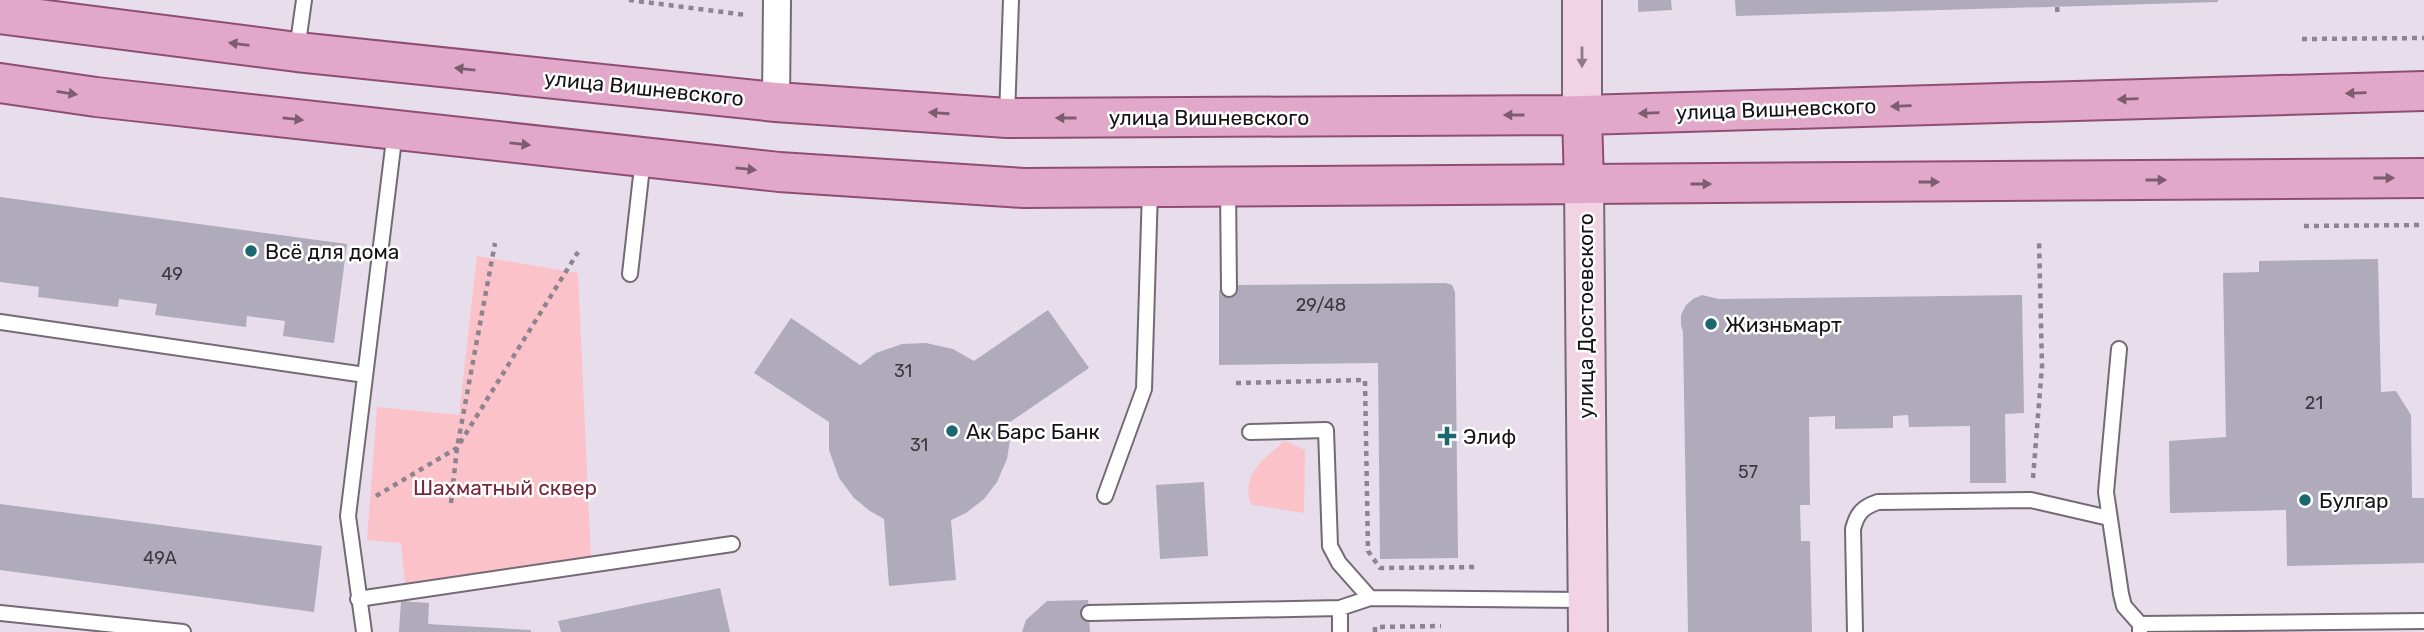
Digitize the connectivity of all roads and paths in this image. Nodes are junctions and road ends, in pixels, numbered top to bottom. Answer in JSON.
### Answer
{"nodes":[{"id":1,"x":304,"y":0,"type":"edge"},
{"id":2,"x":629,"y":0,"type":"edge"},
{"id":3,"x":777,"y":0,"type":"edge"},
{"id":4,"x":1011,"y":0,"type":"edge"},
{"id":5,"x":1582,"y":0,"type":"edge"},
{"id":6,"x":2057,"y":7,"type":"dead end"},
{"id":7,"x":0,"y":14,"type":"edge"},
{"id":8,"x":747,"y":16,"type":"dead end"},
{"id":9,"x":2058,"y":17,"type":"dead end"},
{"id":10,"x":2424,"y":38,"type":"edge"},
{"id":11,"x":2302,"y":39,"type":"dead end"},
{"id":12,"x":297,"y":52,"type":"junction"},
{"id":13,"x":0,"y":82,"type":"edge"},
{"id":14,"x":2424,"y":91,"type":"edge"},
{"id":15,"x":776,"y":102,"type":"junction"},
{"id":16,"x":1582,"y":115,"type":"junction"},
{"id":17,"x":1007,"y":118,"type":"junction"},
{"id":18,"x":395,"y":131,"type":"junction"},
{"id":19,"x":643,"y":158,"type":"junction"},
{"id":20,"x":2424,"y":178,"type":"edge"},
{"id":21,"x":1584,"y":184,"type":"junction"},
{"id":22,"x":1150,"y":187,"type":"junction"},
{"id":23,"x":1228,"y":187,"type":"junction"},
{"id":24,"x":2424,"y":225,"type":"edge"},
{"id":25,"x":2304,"y":226,"type":"dead end"},
{"id":26,"x":2039,"y":242,"type":"dead end"},
{"id":27,"x":495,"y":243,"type":"dead end"},
{"id":28,"x":578,"y":252,"type":"dead end"},
{"id":29,"x":630,"y":274,"type":"dead end"},
{"id":30,"x":1229,"y":289,"type":"dead end"},
{"id":31,"x":0,"y":321,"type":"edge"},
{"id":32,"x":2119,"y":349,"type":"dead end"},
{"id":33,"x":365,"y":376,"type":"junction"},
{"id":34,"x":1236,"y":383,"type":"dead end"},
{"id":35,"x":1250,"y":432,"type":"dead end"},
{"id":36,"x":457,"y":448,"type":"junction"},
{"id":37,"x":1105,"y":496,"type":"dead end"},
{"id":38,"x":2031,"y":500,"type":"junction"},
{"id":39,"x":450,"y":503,"type":"dead end"},
{"id":40,"x":348,"y":516,"type":"junction"},
{"id":41,"x":2109,"y":517,"type":"junction"},
{"id":42,"x":732,"y":544,"type":"dead end"},
{"id":43,"x":1479,"y":567,"type":"dead end"},
{"id":44,"x":1370,"y":598,"type":"junction"},
{"id":45,"x":358,"y":599,"type":"junction"},
{"id":46,"x":1340,"y":608,"type":"junction"},
{"id":47,"x":0,"y":613,"type":"edge"},
{"id":48,"x":1089,"y":613,"type":"dead end"},
{"id":49,"x":1587,"y":616,"type":"edge"},
{"id":50,"x":2424,"y":621,"type":"edge"},
{"id":51,"x":1454,"y":626,"type":"dead end"},
{"id":52,"x":2140,"y":628,"type":"edge"},
{"id":53,"x":183,"y":632,"type":"edge"},
{"id":54,"x":364,"y":632,"type":"edge"},
{"id":55,"x":1340,"y":632,"type":"edge"},
{"id":56,"x":1375,"y":632,"type":"edge"},
{"id":57,"x":1855,"y":632,"type":"edge"}],
"edges":[{"from":1,"to":12,"type":"lane"},
{"from":2,"to":8,"type":"path"},
{"from":3,"to":15,"type":"street"},
{"from":4,"to":17,"type":"lane"},
{"from":5,"to":16,"type":"main road","name":"улица Достоевского","one_way":true},
{"from":6,"to":9,"type":"path"},
{"from":12,"to":7,"type":"main road","name":"улица Вишневского","one_way":true},
{"from":10,"to":11,"type":"path"},
{"from":15,"to":12,"type":"main road","name":"улица Вишневского","one_way":true},
{"from":13,"to":18,"type":"main road","one_way":true},
{"from":14,"to":16,"type":"main road","name":"улица Вишневского","one_way":true},
{"from":17,"to":15,"type":"main road","name":"улица Вишневского","one_way":true},
{"from":16,"to":17,"type":"main road","name":"улица Вишневского","one_way":true},
{"from":16,"to":21,"type":"main road","name":"улица Достоевского"},
{"from":18,"to":19,"type":"main road","one_way":true},
{"from":18,"to":33,"type":"lane"},
{"from":19,"to":22,"type":"main road","one_way":true},
{"from":19,"to":29,"type":"lane"},
{"from":21,"to":20,"type":"main road","one_way":true},
{"from":21,"to":23,"type":"main road"},
{"from":21,"to":49,"type":"main road","name":"улица Достоевского"},
{"from":22,"to":23,"type":"main road"},
{"from":22,"to":37,"type":"lane"},
{"from":23,"to":30,"type":"lane"},
{"from":24,"to":25,"type":"path"},
{"from":26,"to":38,"type":"path"},
{"from":27,"to":36,"type":"path"},
{"from":28,"to":36,"type":"path"},
{"from":31,"to":33,"type":"lane"},
{"from":32,"to":41,"type":"lane"},
{"from":33,"to":40,"type":"lane"},
{"from":34,"to":43,"type":"path"},
{"from":35,"to":44,"type":"lane"},
{"from":36,"to":39,"type":"path"},
{"from":36,"to":40,"type":"path"},
{"from":38,"to":41,"type":"lane"},
{"from":38,"to":57,"type":"lane"},
{"from":40,"to":45,"type":"lane"},
{"from":41,"to":52,"type":"lane"},
{"from":42,"to":45,"type":"lane"},
{"from":44,"to":46,"type":"lane"},
{"from":44,"to":49,"type":"lane"},
{"from":45,"to":54,"type":"lane"},
{"from":46,"to":48,"type":"lane"},
{"from":46,"to":55,"type":"lane"},
{"from":47,"to":53,"type":"lane"},
{"from":50,"to":52,"type":"lane"},
{"from":51,"to":56,"type":"path"}]}
